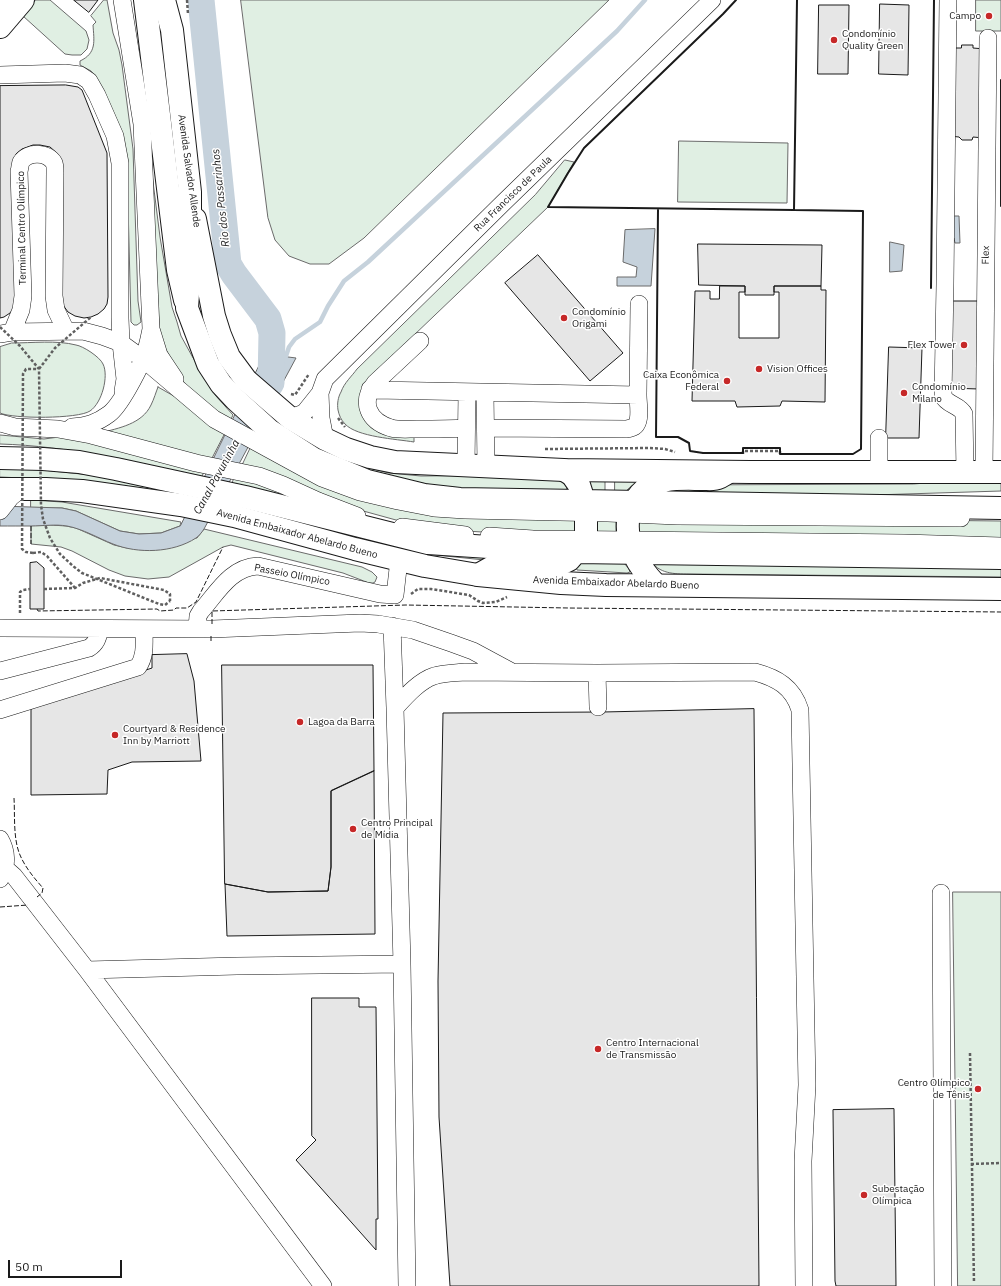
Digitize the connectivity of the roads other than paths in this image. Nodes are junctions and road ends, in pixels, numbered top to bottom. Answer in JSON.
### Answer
{"nodes":[{"id":1,"x":3,"y":0,"type":"edge"},
{"id":2,"x":23,"y":0,"type":"edge"},
{"id":3,"x":122,"y":0,"type":"edge"},
{"id":4,"x":145,"y":0,"type":"edge"},
{"id":5,"x":164,"y":0,"type":"edge"},
{"id":6,"x":174,"y":0,"type":"edge"},
{"id":7,"x":712,"y":0,"type":"edge"},
{"id":8,"x":948,"y":0,"type":"edge"},
{"id":9,"x":0,"y":4,"type":"edge"},
{"id":10,"x":0,"y":27,"type":"edge"},
{"id":11,"x":172,"y":30,"type":"junction"},
{"id":12,"x":988,"y":38,"type":"dead end"},
{"id":13,"x":0,"y":75,"type":"edge"},
{"id":14,"x":190,"y":192,"type":"junction"},
{"id":15,"x":639,"y":304,"type":"dead end"},
{"id":16,"x":187,"y":308,"type":"junction"},
{"id":17,"x":121,"y":323,"type":"junction"},
{"id":18,"x":151,"y":329,"type":"junction"},
{"id":19,"x":4,"y":331,"type":"edge"},
{"id":20,"x":66,"y":331,"type":"junction"},
{"id":21,"x":420,"y":341,"type":"dead end"},
{"id":22,"x":121,"y":343,"type":"junction"},
{"id":23,"x":143,"y":359,"type":"junction"},
{"id":24,"x":370,"y":389,"type":"junction"},
{"id":25,"x":320,"y":393,"type":"junction"},
{"id":26,"x":467,"y":393,"type":"junction"},
{"id":27,"x":485,"y":393,"type":"junction"},
{"id":28,"x":638,"y":395,"type":"junction"},
{"id":29,"x":186,"y":396,"type":"junction"},
{"id":30,"x":120,"y":403,"type":"junction"},
{"id":31,"x":285,"y":414,"type":"junction"},
{"id":32,"x":0,"y":423,"type":"edge"},
{"id":33,"x":466,"y":428,"type":"junction"},
{"id":34,"x":486,"y":428,"type":"junction"},
{"id":35,"x":58,"y":429,"type":"junction"},
{"id":36,"x":879,"y":438,"type":"dead end"},
{"id":37,"x":325,"y":439,"type":"junction"},
{"id":38,"x":0,"y":458,"type":"edge"},
{"id":39,"x":476,"y":466,"type":"junction"},
{"id":40,"x":564,"y":470,"type":"junction"},
{"id":41,"x":729,"y":472,"type":"junction"},
{"id":42,"x":879,"y":472,"type":"junction"},
{"id":43,"x":983,"y":472,"type":"edge"},
{"id":44,"x":6,"y":498,"type":"edge"},
{"id":45,"x":586,"y":507,"type":"junction"},
{"id":46,"x":631,"y":508,"type":"junction"},
{"id":47,"x":1001,"y":508,"type":"edge"},
{"id":48,"x":1001,"y":519,"type":"edge"},
{"id":49,"x":581,"y":545,"type":"junction"},
{"id":50,"x":630,"y":546,"type":"junction"},
{"id":51,"x":1001,"y":546,"type":"edge"},
{"id":52,"x":1001,"y":558,"type":"edge"},
{"id":53,"x":399,"y":560,"type":"junction"},
{"id":54,"x":478,"y":575,"type":"junction"},
{"id":55,"x":656,"y":585,"type":"junction"},
{"id":56,"x":1001,"y":588,"type":"edge"},
{"id":57,"x":392,"y":626,"type":"junction"},
{"id":58,"x":0,"y":628,"type":"edge"},
{"id":59,"x":100,"y":629,"type":"junction"},
{"id":60,"x":144,"y":629,"type":"junction"},
{"id":61,"x":197,"y":629,"type":"junction"},
{"id":62,"x":0,"y":671,"type":"edge"},
{"id":63,"x":514,"y":673,"type":"junction"},
{"id":64,"x":597,"y":673,"type":"junction"},
{"id":65,"x":395,"y":708,"type":"junction"},
{"id":66,"x":598,"y":708,"type":"dead end"},
{"id":67,"x":0,"y":710,"type":"edge"},
{"id":68,"x":0,"y":839,"type":"edge"},
{"id":69,"x":2,"y":874,"type":"edge"},
{"id":70,"x":941,"y":893,"type":"dead end"},
{"id":71,"x":402,"y":964,"type":"junction"},
{"id":72,"x":87,"y":970,"type":"junction"},
{"id":73,"x":323,"y":1286,"type":"edge"},
{"id":74,"x":407,"y":1286,"type":"edge"},
{"id":75,"x":804,"y":1286,"type":"edge"},
{"id":76,"x":943,"y":1286,"type":"edge"}],
"edges":[{"from":1,"to":9,"type":"street"},
{"from":2,"to":10,"type":"main road"},
{"from":3,"to":18,"type":"street"},
{"from":4,"to":16,"type":"main road"},
{"from":5,"to":11,"type":"main road"},
{"from":6,"to":11,"type":"main road","name":"Avenida Salvador Allende"},
{"from":7,"to":25,"type":"street","name":"Rua Francisco de Paula"},
{"from":8,"to":43,"type":"street"},
{"from":11,"to":14,"type":"main road","name":"Avenida Salvador Allende"},
{"from":12,"to":43,"type":"street","name":"Flex"},
{"from":13,"to":17,"type":"street"},
{"from":14,"to":16,"type":"main road"},
{"from":14,"to":31,"type":"main road","name":"Avenida Salvador Allende"},
{"from":15,"to":28,"type":"street"},
{"from":16,"to":45,"type":"main road"},
{"from":17,"to":22,"type":"street"},
{"from":17,"to":23,"type":"street"},
{"from":18,"to":23,"type":"street"},
{"from":18,"to":29,"type":"street"},
{"from":19,"to":20,"type":"street"},
{"from":19,"to":20,"type":"street","name":"Terminal Centro Olímpico"},
{"from":20,"to":22,"type":"street"},
{"from":21,"to":24,"type":"street"},
{"from":22,"to":23,"type":"street"},
{"from":22,"to":30,"type":"street"},
{"from":23,"to":29,"type":"street"},
{"from":23,"to":30,"type":"street"},
{"from":24,"to":26,"type":"street"},
{"from":24,"to":33,"type":"street"},
{"from":25,"to":31,"type":"street","name":"Rua Francisco de Paula"},
{"from":25,"to":37,"type":"street","name":"Rua Francisco de Paula"},
{"from":26,"to":27,"type":"street"},
{"from":26,"to":33,"type":"street"},
{"from":27,"to":28,"type":"street"},
{"from":27,"to":34,"type":"street"},
{"from":28,"to":34,"type":"street"},
{"from":29,"to":45,"type":"street"},
{"from":30,"to":35,"type":"street"},
{"from":31,"to":37,"type":"main road"},
{"from":32,"to":35,"type":"street"},
{"from":33,"to":39,"type":"street"},
{"from":34,"to":39,"type":"street"},
{"from":35,"to":49,"type":"street"},
{"from":36,"to":42,"type":"street"},
{"from":37,"to":39,"type":"main road"},
{"from":38,"to":49,"type":"main road"},
{"from":39,"to":40,"type":"main road"},
{"from":40,"to":41,"type":"main road"},
{"from":40,"to":45,"type":"main road"},
{"from":41,"to":42,"type":"main road"},
{"from":41,"to":46,"type":"main road"},
{"from":42,"to":43,"type":"main road"},
{"from":44,"to":53,"type":"main road","name":"Avenida Embaixador Abelardo Bueno"},
{"from":45,"to":46,"type":"main road"},
{"from":45,"to":49,"type":"main road"},
{"from":46,"to":47,"type":"main road"},
{"from":46,"to":48,"type":"street"},
{"from":46,"to":50,"type":"main road"},
{"from":49,"to":50,"type":"main road"},
{"from":49,"to":54,"type":"main road"},
{"from":50,"to":51,"type":"street"},
{"from":50,"to":52,"type":"main road"},
{"from":50,"to":55,"type":"main road"},
{"from":53,"to":54,"type":"main road","name":"Avenida Embaixador Abelardo Bueno"},
{"from":53,"to":61,"type":"street","name":"Passeio Olímpico"},
{"from":54,"to":55,"type":"main road","name":"Avenida Embaixador Abelardo Bueno"},
{"from":55,"to":56,"type":"main road","name":"Avenida Embaixador Abelardo Bueno"},
{"from":57,"to":61,"type":"street"},
{"from":57,"to":63,"type":"street"},
{"from":57,"to":65,"type":"street"},
{"from":58,"to":59,"type":"street"},
{"from":59,"to":60,"type":"street"},
{"from":59,"to":62,"type":"street"},
{"from":60,"to":61,"type":"street"},
{"from":60,"to":67,"type":"street"},
{"from":63,"to":64,"type":"street"},
{"from":63,"to":65,"type":"street"},
{"from":64,"to":66,"type":"street"},
{"from":64,"to":75,"type":"street"},
{"from":65,"to":71,"type":"street"},
{"from":68,"to":69,"type":"street"},
{"from":69,"to":72,"type":"street"},
{"from":70,"to":76,"type":"street"},
{"from":71,"to":72,"type":"street"},
{"from":71,"to":74,"type":"street"},
{"from":72,"to":73,"type":"street"}]}
